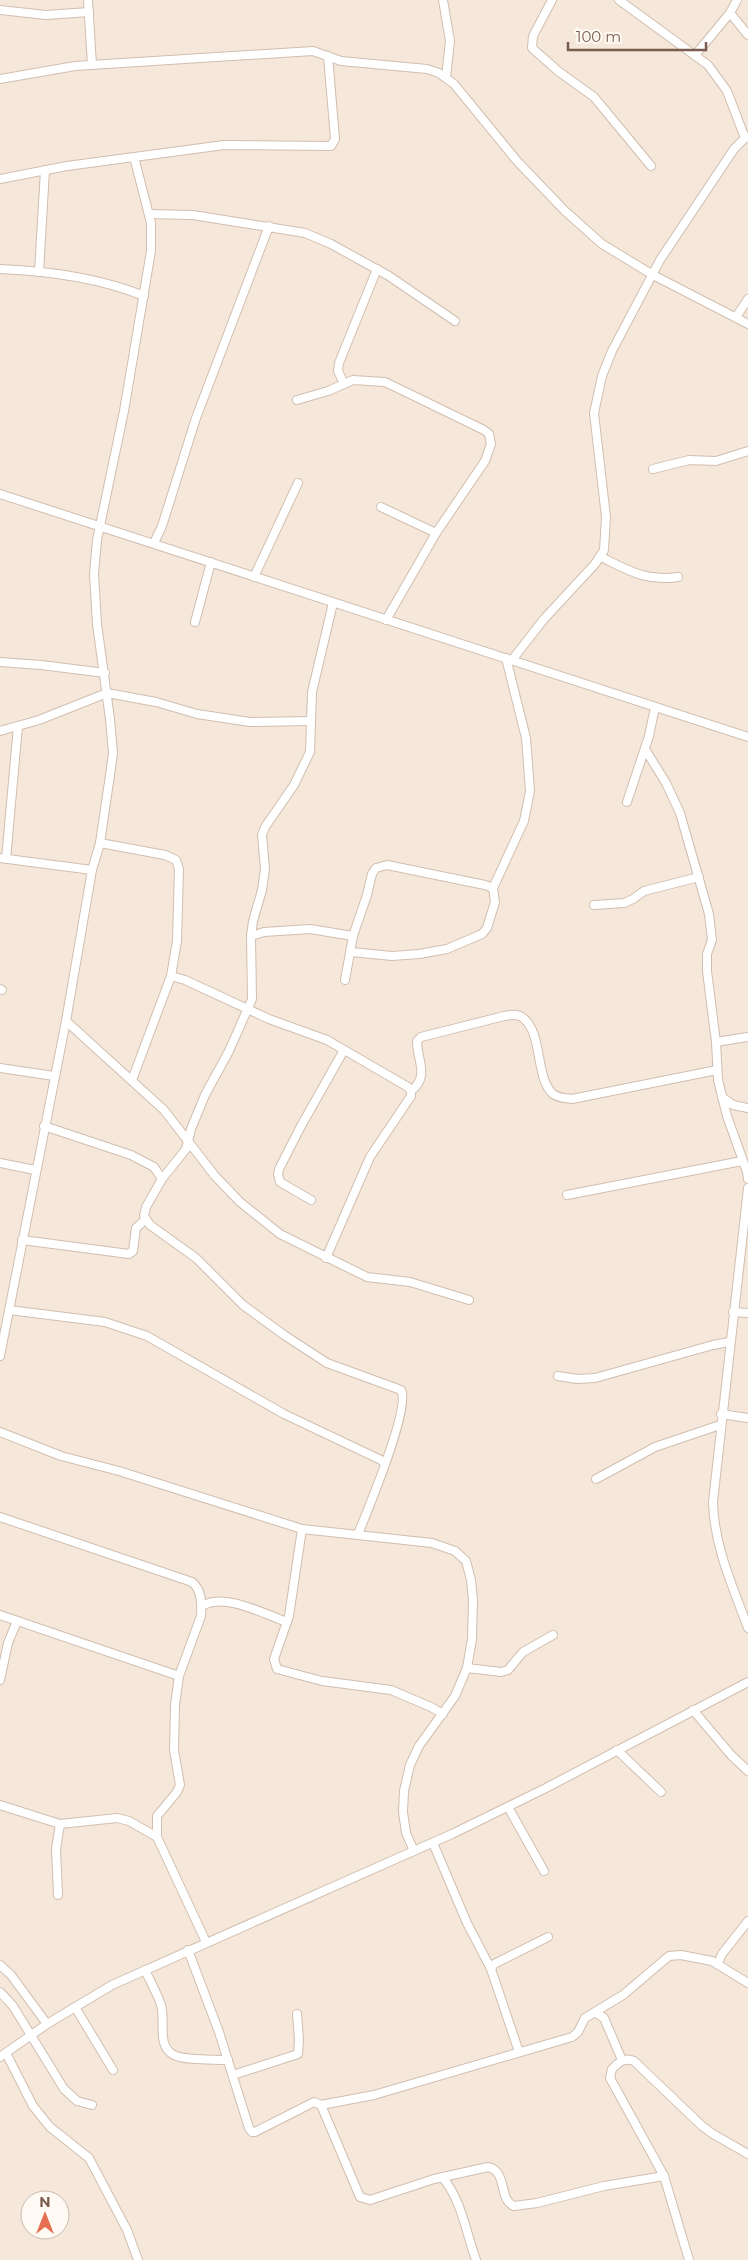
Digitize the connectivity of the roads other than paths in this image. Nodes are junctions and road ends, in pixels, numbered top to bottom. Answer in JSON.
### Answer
{"nodes":[{"id":1,"x":88,"y":0,"type":"edge"},
{"id":2,"x":443,"y":0,"type":"edge"},
{"id":3,"x":552,"y":0,"type":"edge"},
{"id":4,"x":619,"y":0,"type":"edge"},
{"id":5,"x":737,"y":0,"type":"edge"},
{"id":6,"x":0,"y":10,"type":"edge"},
{"id":7,"x":89,"y":12,"type":"junction"},
{"id":8,"x":730,"y":13,"type":"junction"},
{"id":9,"x":748,"y":35,"type":"edge"},
{"id":10,"x":696,"y":54,"type":"junction"},
{"id":11,"x":328,"y":56,"type":"junction"},
{"id":12,"x":92,"y":65,"type":"junction"},
{"id":13,"x":446,"y":77,"type":"junction"},
{"id":14,"x":0,"y":79,"type":"edge"},
{"id":15,"x":746,"y":138,"type":"edge"},
{"id":16,"x":134,"y":157,"type":"junction"},
{"id":17,"x":651,"y":166,"type":"dead end"},
{"id":18,"x":45,"y":170,"type":"junction"},
{"id":19,"x":0,"y":179,"type":"edge"},
{"id":20,"x":149,"y":214,"type":"junction"},
{"id":21,"x":269,"y":226,"type":"junction"},
{"id":22,"x":0,"y":269,"type":"edge"},
{"id":23,"x":377,"y":269,"type":"junction"},
{"id":24,"x":39,"y":272,"type":"junction"},
{"id":25,"x":653,"y":275,"type":"junction"},
{"id":26,"x":144,"y":296,"type":"junction"},
{"id":27,"x":748,"y":299,"type":"edge"},
{"id":28,"x":736,"y":317,"type":"junction"},
{"id":29,"x":455,"y":321,"type":"dead end"},
{"id":30,"x":748,"y":324,"type":"edge"},
{"id":31,"x":344,"y":384,"type":"junction"},
{"id":32,"x":297,"y":400,"type":"dead end"},
{"id":33,"x":748,"y":451,"type":"edge"},
{"id":34,"x":653,"y":469,"type":"dead end"},
{"id":35,"x":298,"y":483,"type":"dead end"},
{"id":36,"x":0,"y":494,"type":"edge"},
{"id":37,"x":381,"y":507,"type":"dead end"},
{"id":38,"x":99,"y":526,"type":"junction"},
{"id":39,"x":436,"y":533,"type":"junction"},
{"id":40,"x":154,"y":543,"type":"junction"},
{"id":41,"x":601,"y":557,"type":"junction"},
{"id":42,"x":211,"y":562,"type":"junction"},
{"id":43,"x":254,"y":577,"type":"junction"},
{"id":44,"x":678,"y":577,"type":"dead end"},
{"id":45,"x":333,"y":603,"type":"junction"},
{"id":46,"x":386,"y":620,"type":"junction"},
{"id":47,"x":195,"y":622,"type":"dead end"},
{"id":48,"x":509,"y":659,"type":"junction"},
{"id":49,"x":0,"y":662,"type":"edge"},
{"id":50,"x":105,"y":673,"type":"junction"},
{"id":51,"x":107,"y":693,"type":"junction"},
{"id":52,"x":655,"y":707,"type":"junction"},
{"id":53,"x":311,"y":721,"type":"junction"},
{"id":54,"x":18,"y":726,"type":"junction"},
{"id":55,"x":0,"y":731,"type":"edge"},
{"id":56,"x":748,"y":737,"type":"edge"},
{"id":57,"x":645,"y":748,"type":"junction"},
{"id":58,"x":627,"y":802,"type":"dead end"},
{"id":59,"x":100,"y":843,"type":"junction"},
{"id":60,"x":3,"y":859,"type":"edge"},
{"id":61,"x":92,"y":870,"type":"junction"},
{"id":62,"x":699,"y":877,"type":"junction"},
{"id":63,"x":493,"y":888,"type":"junction"},
{"id":64,"x":594,"y":906,"type":"dead end"},
{"id":65,"x":251,"y":936,"type":"junction"},
{"id":66,"x":353,"y":936,"type":"junction"},
{"id":67,"x":351,"y":952,"type":"junction"},
{"id":68,"x":171,"y":976,"type":"junction"},
{"id":69,"x":345,"y":980,"type":"dead end"},
{"id":70,"x":248,"y":1010,"type":"junction"},
{"id":71,"x":66,"y":1021,"type":"junction"},
{"id":72,"x":748,"y":1037,"type":"edge"},
{"id":73,"x":716,"y":1042,"type":"junction"},
{"id":74,"x":344,"y":1050,"type":"junction"},
{"id":75,"x":0,"y":1068,"type":"edge"},
{"id":76,"x":717,"y":1070,"type":"junction"},
{"id":77,"x":54,"y":1076,"type":"junction"},
{"id":78,"x":132,"y":1080,"type":"junction"},
{"id":79,"x":411,"y":1091,"type":"junction"},
{"id":80,"x":722,"y":1097,"type":"junction"},
{"id":81,"x":748,"y":1108,"type":"edge"},
{"id":82,"x":44,"y":1126,"type":"junction"},
{"id":83,"x":189,"y":1142,"type":"junction"},
{"id":84,"x":742,"y":1161,"type":"junction"},
{"id":85,"x":0,"y":1163,"type":"edge"},
{"id":86,"x":35,"y":1170,"type":"junction"},
{"id":87,"x":162,"y":1179,"type":"junction"},
{"id":88,"x":748,"y":1179,"type":"edge"},
{"id":89,"x":748,"y":1188,"type":"edge"},
{"id":90,"x":567,"y":1195,"type":"dead end"},
{"id":91,"x":311,"y":1200,"type":"dead end"},
{"id":92,"x":146,"y":1220,"type":"junction"},
{"id":93,"x":747,"y":1223,"type":"edge"},
{"id":94,"x":22,"y":1240,"type":"junction"},
{"id":95,"x":326,"y":1258,"type":"junction"},
{"id":96,"x":469,"y":1300,"type":"dead end"},
{"id":97,"x":9,"y":1310,"type":"junction"},
{"id":98,"x":733,"y":1312,"type":"junction"},
{"id":99,"x":748,"y":1313,"type":"edge"},
{"id":100,"x":729,"y":1342,"type":"junction"},
{"id":101,"x":0,"y":1356,"type":"edge"},
{"id":102,"x":558,"y":1376,"type":"dead end"},
{"id":103,"x":722,"y":1414,"type":"junction"},
{"id":104,"x":748,"y":1418,"type":"edge"},
{"id":105,"x":720,"y":1425,"type":"junction"},
{"id":106,"x":0,"y":1432,"type":"edge"},
{"id":107,"x":384,"y":1464,"type":"junction"},
{"id":108,"x":596,"y":1480,"type":"dead end"},
{"id":109,"x":0,"y":1516,"type":"edge"},
{"id":110,"x":302,"y":1529,"type":"junction"},
{"id":111,"x":358,"y":1534,"type":"junction"},
{"id":112,"x":202,"y":1606,"type":"junction"},
{"id":113,"x":0,"y":1615,"type":"edge"},
{"id":114,"x":17,"y":1621,"type":"junction"},
{"id":115,"x":287,"y":1622,"type":"junction"},
{"id":116,"x":748,"y":1628,"type":"edge"},
{"id":117,"x":553,"y":1634,"type":"dead end"},
{"id":118,"x":467,"y":1668,"type":"junction"},
{"id":119,"x":180,"y":1676,"type":"junction"},
{"id":120,"x":0,"y":1680,"type":"edge"},
{"id":121,"x":748,"y":1682,"type":"edge"},
{"id":122,"x":694,"y":1710,"type":"junction"},
{"id":123,"x":443,"y":1714,"type":"junction"},
{"id":124,"x":617,"y":1750,"type":"junction"},
{"id":125,"x":748,"y":1770,"type":"edge"},
{"id":126,"x":661,"y":1792,"type":"dead end"},
{"id":127,"x":0,"y":1805,"type":"edge"},
{"id":128,"x":508,"y":1807,"type":"junction"},
{"id":129,"x":156,"y":1821,"type":"junction"},
{"id":130,"x":60,"y":1824,"type":"junction"},
{"id":131,"x":141,"y":1826,"type":"junction"},
{"id":132,"x":157,"y":1837,"type":"junction"},
{"id":133,"x":433,"y":1843,"type":"junction"},
{"id":134,"x":414,"y":1851,"type":"junction"},
{"id":135,"x":544,"y":1871,"type":"dead end"},
{"id":136,"x":58,"y":1895,"type":"dead end"},
{"id":137,"x":748,"y":1921,"type":"edge"},
{"id":138,"x":548,"y":1937,"type":"dead end"},
{"id":139,"x":206,"y":1942,"type":"junction"},
{"id":140,"x":188,"y":1950,"type":"junction"},
{"id":141,"x":718,"y":1963,"type":"junction"},
{"id":142,"x":0,"y":1965,"type":"edge"},
{"id":143,"x":491,"y":1969,"type":"junction"},
{"id":144,"x":145,"y":1970,"type":"junction"},
{"id":145,"x":748,"y":1983,"type":"edge"},
{"id":146,"x":0,"y":1992,"type":"edge"},
{"id":147,"x":75,"y":2007,"type":"junction"},
{"id":148,"x":596,"y":2013,"type":"junction"},
{"id":149,"x":297,"y":2014,"type":"dead end"},
{"id":150,"x":47,"y":2024,"type":"junction"},
{"id":151,"x":30,"y":2035,"type":"junction"},
{"id":152,"x":519,"y":2052,"type":"junction"},
{"id":153,"x":3,"y":2055,"type":"edge"},
{"id":154,"x":228,"y":2060,"type":"junction"},
{"id":155,"x":622,"y":2060,"type":"junction"},
{"id":156,"x":113,"y":2070,"type":"dead end"},
{"id":157,"x":233,"y":2075,"type":"junction"},
{"id":158,"x":92,"y":2104,"type":"dead end"},
{"id":159,"x":321,"y":2105,"type":"junction"},
{"id":160,"x":748,"y":2154,"type":"edge"},
{"id":161,"x":664,"y":2176,"type":"junction"},
{"id":162,"x":443,"y":2178,"type":"junction"},
{"id":163,"x":138,"y":2260,"type":"edge"},
{"id":164,"x":476,"y":2260,"type":"edge"},
{"id":165,"x":689,"y":2260,"type":"edge"}],
"edges":[{"from":1,"to":7,"type":"street"},
{"from":2,"to":13,"type":"street"},
{"from":3,"to":17,"type":"street"},
{"from":4,"to":10,"type":"street"},
{"from":5,"to":8,"type":"street"},
{"from":6,"to":7,"type":"street"},
{"from":7,"to":12,"type":"street"},
{"from":8,"to":9,"type":"street"},
{"from":8,"to":10,"type":"street"},
{"from":10,"to":15,"type":"street"},
{"from":11,"to":12,"type":"street"},
{"from":11,"to":13,"type":"street"},
{"from":11,"to":16,"type":"street"},
{"from":12,"to":14,"type":"street"},
{"from":13,"to":25,"type":"street"},
{"from":15,"to":25,"type":"street"},
{"from":16,"to":18,"type":"street"},
{"from":16,"to":20,"type":"street"},
{"from":18,"to":19,"type":"street"},
{"from":18,"to":24,"type":"street"},
{"from":20,"to":21,"type":"street"},
{"from":20,"to":26,"type":"street"},
{"from":21,"to":23,"type":"street"},
{"from":21,"to":40,"type":"street"},
{"from":22,"to":24,"type":"street"},
{"from":23,"to":29,"type":"street"},
{"from":23,"to":31,"type":"street"},
{"from":24,"to":26,"type":"street"},
{"from":25,"to":28,"type":"street"},
{"from":25,"to":41,"type":"street"},
{"from":26,"to":38,"type":"street"},
{"from":27,"to":28,"type":"street"},
{"from":28,"to":30,"type":"street"},
{"from":31,"to":32,"type":"street"},
{"from":31,"to":39,"type":"street"},
{"from":33,"to":34,"type":"street"},
{"from":35,"to":43,"type":"street"},
{"from":36,"to":38,"type":"street"},
{"from":37,"to":39,"type":"street"},
{"from":38,"to":40,"type":"street"},
{"from":38,"to":50,"type":"street"},
{"from":39,"to":46,"type":"street"},
{"from":40,"to":42,"type":"street"},
{"from":41,"to":44,"type":"street"},
{"from":41,"to":48,"type":"street"},
{"from":42,"to":43,"type":"street"},
{"from":42,"to":47,"type":"street"},
{"from":43,"to":45,"type":"street"},
{"from":45,"to":46,"type":"street"},
{"from":45,"to":53,"type":"street"},
{"from":46,"to":48,"type":"street"},
{"from":48,"to":52,"type":"street"},
{"from":48,"to":63,"type":"street"},
{"from":49,"to":50,"type":"street"},
{"from":50,"to":51,"type":"street"},
{"from":51,"to":53,"type":"street"},
{"from":51,"to":54,"type":"street"},
{"from":51,"to":59,"type":"street"},
{"from":52,"to":56,"type":"street"},
{"from":52,"to":57,"type":"street"},
{"from":53,"to":65,"type":"street"},
{"from":54,"to":55,"type":"street"},
{"from":54,"to":60,"type":"street"},
{"from":57,"to":58,"type":"street"},
{"from":57,"to":62,"type":"street"},
{"from":59,"to":61,"type":"street"},
{"from":59,"to":68,"type":"street"},
{"from":60,"to":61,"type":"street"},
{"from":61,"to":71,"type":"street"},
{"from":62,"to":64,"type":"street"},
{"from":62,"to":73,"type":"street"},
{"from":63,"to":66,"type":"street"},
{"from":63,"to":67,"type":"street"},
{"from":65,"to":66,"type":"street"},
{"from":65,"to":70,"type":"street"},
{"from":66,"to":67,"type":"street"},
{"from":67,"to":69,"type":"street"},
{"from":68,"to":70,"type":"street"},
{"from":68,"to":78,"type":"street"},
{"from":70,"to":74,"type":"street"},
{"from":70,"to":83,"type":"street"},
{"from":71,"to":77,"type":"street"},
{"from":71,"to":78,"type":"street"},
{"from":72,"to":73,"type":"street"},
{"from":73,"to":76,"type":"street"},
{"from":74,"to":79,"type":"street"},
{"from":74,"to":91,"type":"street"},
{"from":75,"to":77,"type":"street"},
{"from":76,"to":79,"type":"street"},
{"from":76,"to":80,"type":"street"},
{"from":77,"to":82,"type":"street"},
{"from":78,"to":83,"type":"street"},
{"from":79,"to":95,"type":"street"},
{"from":80,"to":81,"type":"street"},
{"from":80,"to":84,"type":"street"},
{"from":82,"to":86,"type":"street"},
{"from":82,"to":87,"type":"street"},
{"from":83,"to":87,"type":"street"},
{"from":83,"to":95,"type":"street"},
{"from":84,"to":88,"type":"street"},
{"from":84,"to":90,"type":"street"},
{"from":85,"to":86,"type":"street"},
{"from":86,"to":94,"type":"street"},
{"from":87,"to":92,"type":"street"},
{"from":89,"to":93,"type":"street"},
{"from":92,"to":94,"type":"street"},
{"from":92,"to":107,"type":"street"},
{"from":93,"to":98,"type":"street"},
{"from":94,"to":97,"type":"street"},
{"from":95,"to":96,"type":"street"},
{"from":97,"to":101,"type":"street"},
{"from":97,"to":107,"type":"street"},
{"from":98,"to":99,"type":"street"},
{"from":98,"to":100,"type":"street"},
{"from":100,"to":102,"type":"street"},
{"from":100,"to":103,"type":"street"},
{"from":103,"to":104,"type":"street"},
{"from":103,"to":105,"type":"street"},
{"from":105,"to":108,"type":"street"},
{"from":105,"to":116,"type":"street"},
{"from":106,"to":110,"type":"street"},
{"from":107,"to":111,"type":"street"},
{"from":109,"to":112,"type":"street"},
{"from":110,"to":111,"type":"street"},
{"from":110,"to":115,"type":"street"},
{"from":111,"to":118,"type":"street"},
{"from":112,"to":115,"type":"street"},
{"from":112,"to":119,"type":"street"},
{"from":113,"to":114,"type":"street"},
{"from":114,"to":119,"type":"street"},
{"from":114,"to":120,"type":"street"},
{"from":115,"to":123,"type":"street"},
{"from":117,"to":118,"type":"street"},
{"from":118,"to":123,"type":"street"},
{"from":119,"to":129,"type":"street"},
{"from":121,"to":122,"type":"street"},
{"from":122,"to":124,"type":"street"},
{"from":122,"to":125,"type":"street"},
{"from":123,"to":134,"type":"street"},
{"from":124,"to":126,"type":"street"},
{"from":124,"to":128,"type":"street"},
{"from":127,"to":130,"type":"street"},
{"from":128,"to":133,"type":"street"},
{"from":128,"to":135,"type":"street"},
{"from":129,"to":131,"type":"street"},
{"from":129,"to":132,"type":"street"},
{"from":130,"to":131,"type":"street"},
{"from":130,"to":136,"type":"street"},
{"from":131,"to":132,"type":"street"},
{"from":132,"to":139,"type":"street"},
{"from":133,"to":134,"type":"street"},
{"from":133,"to":143,"type":"street"},
{"from":134,"to":139,"type":"street"},
{"from":137,"to":141,"type":"street"},
{"from":138,"to":143,"type":"street"},
{"from":139,"to":140,"type":"street"},
{"from":140,"to":144,"type":"street"},
{"from":140,"to":154,"type":"street"},
{"from":141,"to":145,"type":"street"},
{"from":141,"to":148,"type":"street"},
{"from":142,"to":150,"type":"street"},
{"from":143,"to":152,"type":"street"},
{"from":144,"to":147,"type":"street"},
{"from":144,"to":154,"type":"street"},
{"from":146,"to":151,"type":"street"},
{"from":147,"to":150,"type":"street"},
{"from":147,"to":156,"type":"street"},
{"from":148,"to":152,"type":"street"},
{"from":148,"to":155,"type":"street"},
{"from":149,"to":157,"type":"street"},
{"from":150,"to":151,"type":"street"},
{"from":151,"to":153,"type":"street"},
{"from":151,"to":158,"type":"street"},
{"from":152,"to":159,"type":"street"},
{"from":153,"to":163,"type":"street"},
{"from":154,"to":157,"type":"street"},
{"from":155,"to":160,"type":"street"},
{"from":155,"to":161,"type":"street"},
{"from":157,"to":159,"type":"street"},
{"from":159,"to":162,"type":"street"},
{"from":161,"to":162,"type":"street"},
{"from":161,"to":165,"type":"street"},
{"from":162,"to":164,"type":"street"}]}
